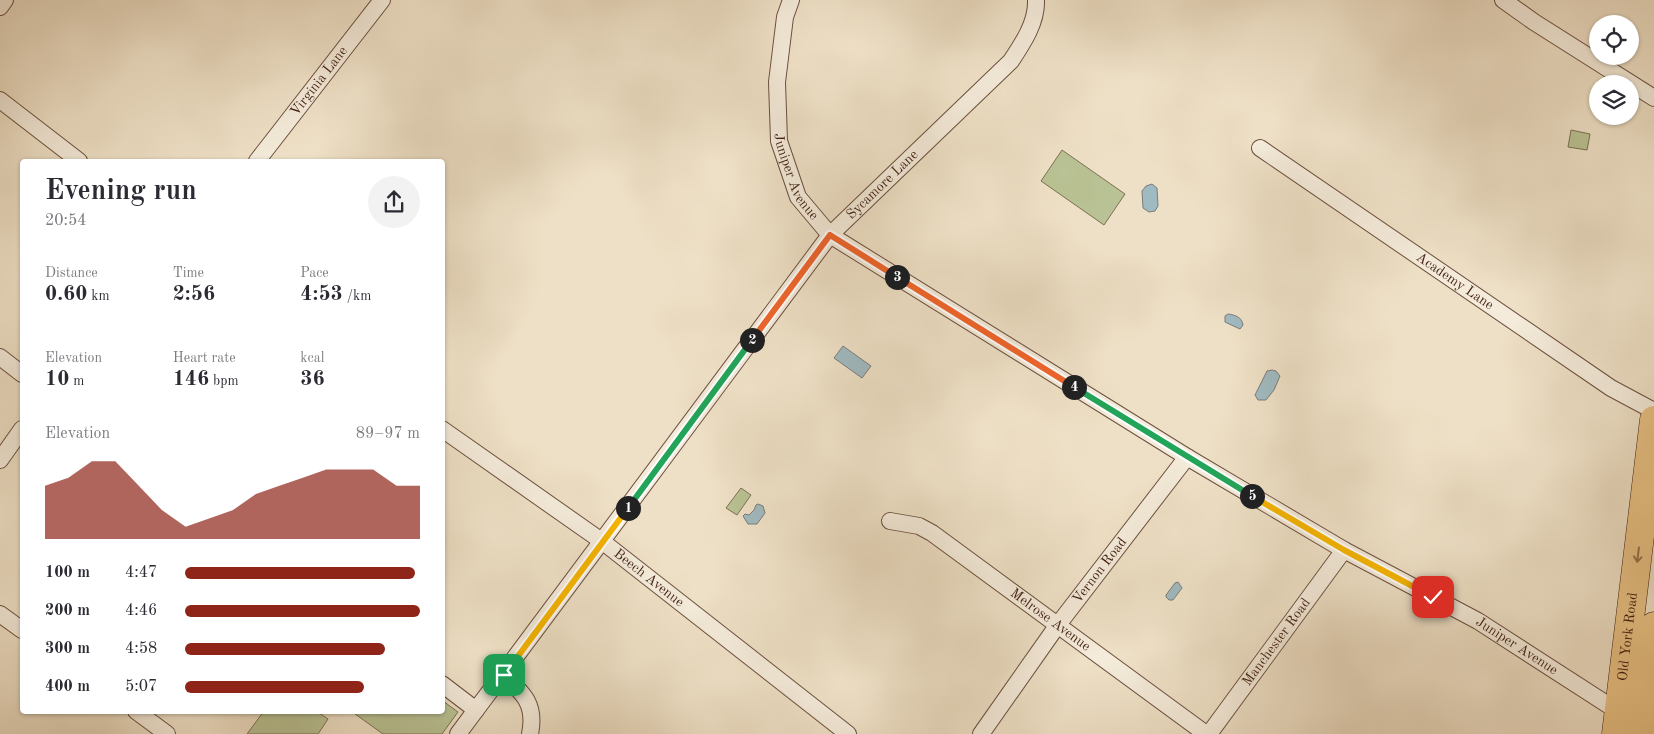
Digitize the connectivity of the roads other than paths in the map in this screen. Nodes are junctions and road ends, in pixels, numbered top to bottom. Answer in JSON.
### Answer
{"nodes":[{"id":1,"x":5,"y":0,"type":"edge"},
{"id":2,"x":382,"y":0,"type":"edge"},
{"id":3,"x":791,"y":0,"type":"edge"},
{"id":4,"x":1036,"y":0,"type":"edge"},
{"id":5,"x":1503,"y":0,"type":"edge"},
{"id":6,"x":0,"y":7,"type":"edge"},
{"id":7,"x":1654,"y":98,"type":"edge"},
{"id":8,"x":0,"y":100,"type":"edge"},
{"id":9,"x":1260,"y":148,"type":"dead end"},
{"id":10,"x":76,"y":159,"type":"edge"},
{"id":11,"x":259,"y":159,"type":"edge"},
{"id":12,"x":830,"y":235,"type":"junction"},
{"id":13,"x":0,"y":357,"type":"edge"},
{"id":14,"x":20,"y":372,"type":"edge"},
{"id":15,"x":1654,"y":411,"type":"edge"},
{"id":16,"x":1654,"y":420,"type":"edge"},
{"id":17,"x":445,"y":431,"type":"edge"},
{"id":18,"x":20,"y":432,"type":"edge"},
{"id":19,"x":1187,"y":457,"type":"junction"},
{"id":20,"x":0,"y":460,"type":"edge"},
{"id":21,"x":890,"y":521,"type":"dead end"},
{"id":22,"x":602,"y":542,"type":"junction"},
{"id":23,"x":1344,"y":550,"type":"junction"},
{"id":24,"x":0,"y":614,"type":"edge"},
{"id":25,"x":1057,"y":626,"type":"junction"},
{"id":26,"x":1654,"y":626,"type":"edge"},
{"id":27,"x":20,"y":629,"type":"edge"},
{"id":28,"x":504,"y":675,"type":"junction"},
{"id":29,"x":445,"y":686,"type":"edge"},
{"id":30,"x":476,"y":710,"type":"junction"},
{"id":31,"x":141,"y":714,"type":"edge"},
{"id":32,"x":1634,"y":724,"type":"edge"},
{"id":33,"x":167,"y":734,"type":"edge"},
{"id":34,"x":458,"y":734,"type":"edge"},
{"id":35,"x":530,"y":734,"type":"edge"},
{"id":36,"x":848,"y":734,"type":"edge"},
{"id":37,"x":981,"y":734,"type":"edge"},
{"id":38,"x":1207,"y":734,"type":"edge"}],
"edges":[{"from":1,"to":6,"type":"street"},
{"from":2,"to":11,"type":"street","name":"Virginia Lane"},
{"from":3,"to":12,"type":"street","name":"Juniper Avenue"},
{"from":4,"to":12,"type":"street","name":"Sycamore Lane"},
{"from":5,"to":7,"type":"street"},
{"from":8,"to":10,"type":"street"},
{"from":9,"to":15,"type":"street","name":"Academy Lane"},
{"from":12,"to":19,"type":"street","name":"Juniper Avenue"},
{"from":12,"to":22,"type":"street","name":"Sycamore Lane"},
{"from":13,"to":14,"type":"street"},
{"from":16,"to":32,"type":"highway","name":"Old York Road","one_way":true},
{"from":17,"to":22,"type":"street","name":"Beech Avenue"},
{"from":18,"to":20,"type":"street"},
{"from":19,"to":23,"type":"street","name":"Juniper Avenue"},
{"from":19,"to":25,"type":"street","name":"Vernon Road"},
{"from":21,"to":25,"type":"street","name":"Melrose Avenue"},
{"from":22,"to":28,"type":"street","name":"Sycamore Lane"},
{"from":22,"to":36,"type":"street","name":"Beech Avenue"},
{"from":23,"to":32,"type":"street","name":"Juniper Avenue"},
{"from":23,"to":38,"type":"street","name":"Manchester Road"},
{"from":24,"to":27,"type":"street"},
{"from":25,"to":37,"type":"street","name":"Vernon Road"},
{"from":25,"to":38,"type":"street","name":"Melrose Avenue"},
{"from":26,"to":32,"type":"highway","name":"Old York Road"},
{"from":28,"to":30,"type":"street","name":"Sycamore Lane"},
{"from":28,"to":35,"type":"street"},
{"from":29,"to":30,"type":"street"},
{"from":30,"to":34,"type":"street","name":"Sycamore Lane"},
{"from":31,"to":33,"type":"street"}]}
